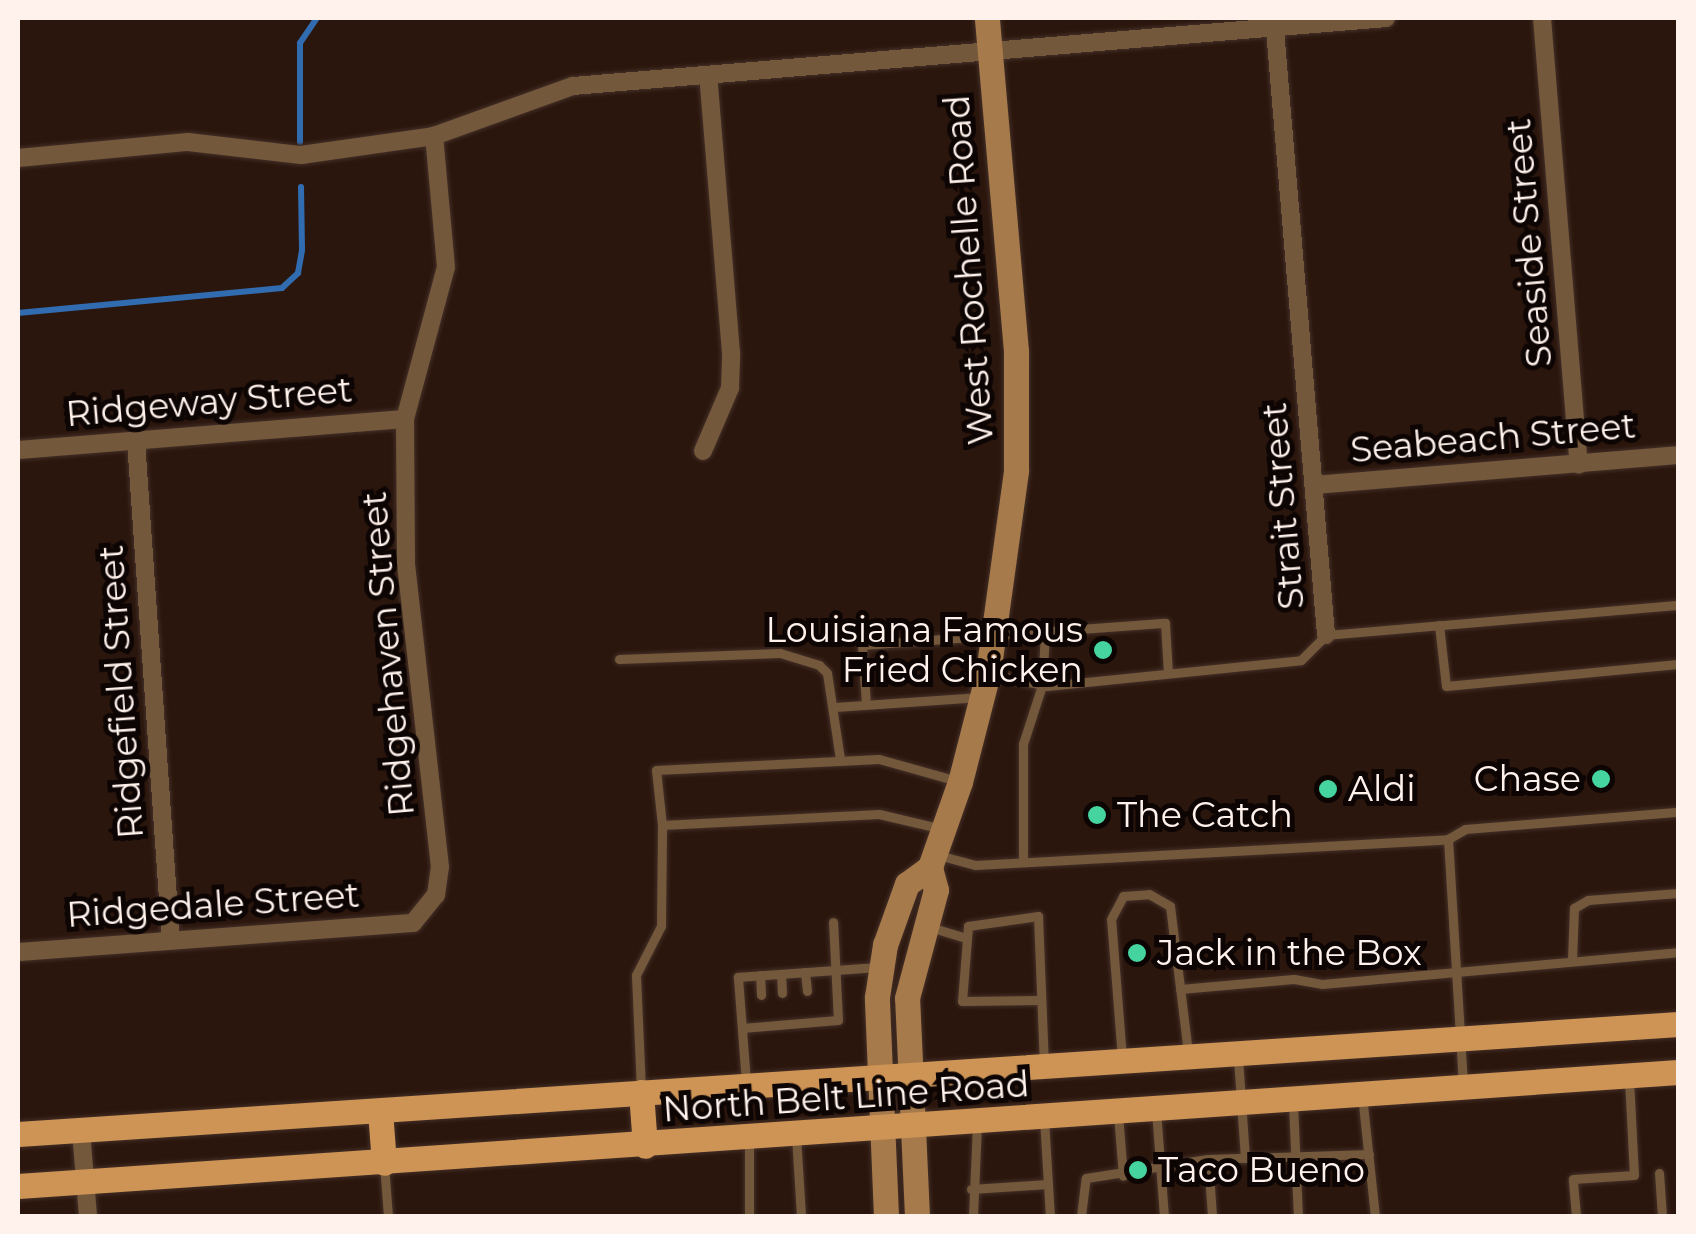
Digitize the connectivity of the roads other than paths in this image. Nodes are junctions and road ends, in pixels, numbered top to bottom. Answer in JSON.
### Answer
{"nodes":[{"id":1,"x":987,"y":18,"type":"edge"},
{"id":2,"x":1386,"y":18,"type":"edge"},
{"id":3,"x":1542,"y":18,"type":"edge"},
{"id":4,"x":1274,"y":23,"type":"edge"},
{"id":5,"x":990,"y":51,"type":"junction"},
{"id":6,"x":708,"y":74,"type":"junction"},
{"id":7,"x":434,"y":136,"type":"junction"},
{"id":8,"x":18,"y":158,"type":"edge"},
{"id":9,"x":405,"y":420,"type":"junction"},
{"id":10,"x":136,"y":442,"type":"junction"},
{"id":11,"x":18,"y":450,"type":"edge"},
{"id":12,"x":703,"y":451,"type":"dead end"},
{"id":13,"x":1678,"y":456,"type":"edge"},
{"id":14,"x":1580,"y":464,"type":"junction"},
{"id":15,"x":1314,"y":486,"type":"junction"},
{"id":16,"x":1678,"y":605,"type":"edge"},
{"id":17,"x":1440,"y":624,"type":"junction"},
{"id":18,"x":1044,"y":633,"type":"junction"},
{"id":19,"x":1326,"y":635,"type":"junction"},
{"id":20,"x":994,"y":637,"type":"junction"},
{"id":21,"x":619,"y":658,"type":"dead end"},
{"id":22,"x":1678,"y":664,"type":"edge"},
{"id":23,"x":1168,"y":674,"type":"junction"},
{"id":24,"x":985,"y":685,"type":"junction"},
{"id":25,"x":1042,"y":685,"type":"junction"},
{"id":26,"x":866,"y":704,"type":"junction"},
{"id":27,"x":835,"y":707,"type":"junction"},
{"id":28,"x":840,"y":759,"type":"junction"},
{"id":29,"x":960,"y":782,"type":"junction"},
{"id":30,"x":1678,"y":812,"type":"edge"},
{"id":31,"x":662,"y":825,"type":"junction"},
{"id":32,"x":943,"y":829,"type":"junction"},
{"id":33,"x":1448,"y":839,"type":"junction"},
{"id":34,"x":932,"y":861,"type":"junction"},
{"id":35,"x":1024,"y":861,"type":"junction"},
{"id":36,"x":1678,"y":893,"type":"edge"},
{"id":37,"x":832,"y":922,"type":"dead end"},
{"id":38,"x":413,"y":923,"type":"joint"},
{"id":39,"x":924,"y":925,"type":"junction"},
{"id":40,"x":171,"y":938,"type":"junction"},
{"id":41,"x":966,"y":938,"type":"junction"},
{"id":42,"x":18,"y":952,"type":"edge"},
{"id":43,"x":1678,"y":952,"type":"edge"},
{"id":44,"x":1572,"y":960,"type":"junction"},
{"id":45,"x":882,"y":966,"type":"junction"},
{"id":46,"x":1456,"y":967,"type":"junction"},
{"id":47,"x":835,"y":970,"type":"junction"},
{"id":48,"x":806,"y":972,"type":"junction"},
{"id":49,"x":781,"y":974,"type":"junction"},
{"id":50,"x":760,"y":975,"type":"junction"},
{"id":51,"x":1180,"y":989,"type":"junction"},
{"id":52,"x":807,"y":991,"type":"dead end"},
{"id":53,"x":782,"y":994,"type":"dead end"},
{"id":54,"x":761,"y":995,"type":"dead end"},
{"id":55,"x":1041,"y":1000,"type":"junction"},
{"id":56,"x":1678,"y":1024,"type":"edge"},
{"id":57,"x":742,"y":1028,"type":"junction"},
{"id":58,"x":1460,"y":1035,"type":"junction"},
{"id":59,"x":1238,"y":1049,"type":"junction"},
{"id":60,"x":1188,"y":1053,"type":"junction"},
{"id":61,"x":1122,"y":1058,"type":"junction"},
{"id":62,"x":1044,"y":1063,"type":"junction"},
{"id":63,"x":1678,"y":1072,"type":"edge"},
{"id":64,"x":910,"y":1073,"type":"junction"},
{"id":65,"x":878,"y":1075,"type":"junction"},
{"id":66,"x":1629,"y":1076,"type":"junction"},
{"id":67,"x":746,"y":1085,"type":"junction"},
{"id":68,"x":1463,"y":1088,"type":"junction"},
{"id":69,"x":641,"y":1092,"type":"junction"},
{"id":70,"x":1362,"y":1096,"type":"junction"},
{"id":71,"x":1292,"y":1101,"type":"junction"},
{"id":72,"x":1240,"y":1104,"type":"junction"},
{"id":73,"x":1156,"y":1110,"type":"junction"},
{"id":74,"x":380,"y":1111,"type":"junction"},
{"id":75,"x":1118,"y":1113,"type":"junction"},
{"id":76,"x":1044,"y":1118,"type":"junction"},
{"id":77,"x":977,"y":1124,"type":"junction"},
{"id":78,"x":910,"y":1128,"type":"junction"},
{"id":79,"x":880,"y":1130,"type":"junction"},
{"id":80,"x":81,"y":1131,"type":"junction"},
{"id":81,"x":18,"y":1134,"type":"edge"},
{"id":82,"x":796,"y":1136,"type":"junction"},
{"id":83,"x":748,"y":1138,"type":"junction"},
{"id":84,"x":644,"y":1146,"type":"junction"},
{"id":85,"x":1368,"y":1154,"type":"junction"},
{"id":86,"x":1295,"y":1155,"type":"junction"},
{"id":87,"x":1245,"y":1158,"type":"junction"},
{"id":88,"x":1208,"y":1159,"type":"junction"},
{"id":89,"x":384,"y":1163,"type":"junction"},
{"id":90,"x":1160,"y":1167,"type":"junction"},
{"id":91,"x":1659,"y":1173,"type":"dead end"},
{"id":92,"x":1123,"y":1176,"type":"junction"},
{"id":93,"x":84,"y":1182,"type":"junction"},
{"id":94,"x":1048,"y":1184,"type":"junction"},
{"id":95,"x":18,"y":1186,"type":"edge"},
{"id":96,"x":971,"y":1189,"type":"junction"},
{"id":97,"x":88,"y":1216,"type":"edge"},
{"id":98,"x":388,"y":1216,"type":"edge"},
{"id":99,"x":750,"y":1216,"type":"edge"},
{"id":100,"x":801,"y":1216,"type":"edge"},
{"id":101,"x":886,"y":1216,"type":"edge"},
{"id":102,"x":916,"y":1216,"type":"edge"},
{"id":103,"x":973,"y":1216,"type":"edge"},
{"id":104,"x":1050,"y":1216,"type":"edge"},
{"id":105,"x":1081,"y":1216,"type":"edge"},
{"id":106,"x":1164,"y":1216,"type":"edge"},
{"id":107,"x":1212,"y":1216,"type":"edge"},
{"id":108,"x":1298,"y":1216,"type":"edge"},
{"id":109,"x":1375,"y":1216,"type":"edge"},
{"id":110,"x":1576,"y":1216,"type":"edge"},
{"id":111,"x":1662,"y":1216,"type":"edge"}],
"edges":[{"from":1,"to":5,"type":"street","name":"West Rochelle Road"},
{"from":2,"to":4,"type":"street"},
{"from":3,"to":14,"type":"street","name":"Seaside Street"},
{"from":4,"to":5,"type":"street"},
{"from":4,"to":15,"type":"street","name":"Strait Street"},
{"from":5,"to":6,"type":"street"},
{"from":5,"to":20,"type":"street","name":"West Rochelle Road"},
{"from":6,"to":7,"type":"street"},
{"from":6,"to":12,"type":"street"},
{"from":7,"to":8,"type":"street"},
{"from":7,"to":9,"type":"street","name":"Ridgehaven Street"},
{"from":9,"to":10,"type":"street","name":"Ridgeway Street"},
{"from":9,"to":38,"type":"street","name":"Ridgehaven Street"},
{"from":10,"to":11,"type":"street","name":"Ridgeway Street"},
{"from":10,"to":40,"type":"street","name":"Ridgefield Street"},
{"from":13,"to":14,"type":"street","name":"Seabeach Street"},
{"from":14,"to":15,"type":"street","name":"Seabeach Street"},
{"from":15,"to":19,"type":"street","name":"Strait Street"},
{"from":16,"to":17,"type":"lane","name":"Strait Street"},
{"from":17,"to":19,"type":"lane","name":"Strait Street"},
{"from":17,"to":22,"type":"lane"},
{"from":18,"to":20,"type":"lane"},
{"from":18,"to":23,"type":"lane"},
{"from":18,"to":25,"type":"lane"},
{"from":19,"to":23,"type":"lane"},
{"from":20,"to":24,"type":"street","name":"West Rochelle Road"},
{"from":20,"to":26,"type":"lane"},
{"from":21,"to":27,"type":"lane"},
{"from":23,"to":25,"type":"lane"},
{"from":24,"to":25,"type":"lane"},
{"from":24,"to":26,"type":"lane"},
{"from":24,"to":29,"type":"street","name":"West Rochelle Road"},
{"from":25,"to":35,"type":"lane"},
{"from":26,"to":27,"type":"lane"},
{"from":27,"to":28,"type":"lane"},
{"from":28,"to":29,"type":"lane"},
{"from":28,"to":31,"type":"lane"},
{"from":29,"to":32,"type":"street","name":"West Rochelle Road"},
{"from":30,"to":33,"type":"lane"},
{"from":31,"to":32,"type":"lane"},
{"from":31,"to":69,"type":"lane"},
{"from":32,"to":34,"type":"street","name":"West Rochelle Road"},
{"from":33,"to":35,"type":"lane"},
{"from":33,"to":46,"type":"lane"},
{"from":34,"to":35,"type":"lane"},
{"from":34,"to":39,"type":"street","name":"West Rochelle Road"},
{"from":34,"to":45,"type":"street","name":"West Rochelle Road"},
{"from":36,"to":44,"type":"lane"},
{"from":37,"to":47,"type":"lane"},
{"from":38,"to":40,"type":"street","name":"Ridgedale Street"},
{"from":39,"to":41,"type":"lane"},
{"from":39,"to":64,"type":"street","name":"West Rochelle Road"},
{"from":40,"to":42,"type":"street","name":"Ridgedale Street"},
{"from":41,"to":55,"type":"lane"},
{"from":41,"to":55,"type":"lane"},
{"from":43,"to":44,"type":"lane"},
{"from":44,"to":46,"type":"lane"},
{"from":45,"to":47,"type":"lane"},
{"from":45,"to":65,"type":"street","name":"West Rochelle Road"},
{"from":46,"to":51,"type":"lane"},
{"from":46,"to":58,"type":"lane"},
{"from":47,"to":48,"type":"lane"},
{"from":47,"to":57,"type":"lane"},
{"from":48,"to":49,"type":"lane"},
{"from":48,"to":52,"type":"lane"},
{"from":49,"to":50,"type":"lane"},
{"from":49,"to":53,"type":"lane"},
{"from":50,"to":54,"type":"lane"},
{"from":50,"to":57,"type":"lane"},
{"from":51,"to":60,"type":"lane"},
{"from":51,"to":61,"type":"lane"},
{"from":55,"to":62,"type":"lane"},
{"from":56,"to":58,"type":"main road","name":"North Belt Line Road"},
{"from":57,"to":67,"type":"lane"},
{"from":58,"to":59,"type":"main road","name":"North Belt Line Road"},
{"from":58,"to":68,"type":"lane"},
{"from":59,"to":60,"type":"main road","name":"North Belt Line Road"},
{"from":59,"to":72,"type":"lane"},
{"from":60,"to":61,"type":"main road","name":"North Belt Line Road"},
{"from":61,"to":62,"type":"main road","name":"North Belt Line Road"},
{"from":62,"to":64,"type":"main road","name":"North Belt Line Road"},
{"from":63,"to":66,"type":"main road","name":"North Belt Line Road"},
{"from":64,"to":65,"type":"main road","name":"North Belt Line Road"},
{"from":64,"to":78,"type":"street","name":"West Rochelle Road"},
{"from":65,"to":67,"type":"main road","name":"North Belt Line Road"},
{"from":65,"to":79,"type":"street","name":"West Rochelle Road"},
{"from":66,"to":68,"type":"main road","name":"North Belt Line Road"},
{"from":66,"to":110,"type":"lane"},
{"from":67,"to":69,"type":"main road","name":"North Belt Line Road"},
{"from":68,"to":70,"type":"main road","name":"North Belt Line Road"},
{"from":69,"to":74,"type":"main road","name":"North Belt Line Road"},
{"from":69,"to":84,"type":"main road"},
{"from":70,"to":71,"type":"main road","name":"North Belt Line Road"},
{"from":70,"to":85,"type":"lane"},
{"from":71,"to":72,"type":"main road","name":"North Belt Line Road"},
{"from":71,"to":86,"type":"lane"},
{"from":72,"to":73,"type":"main road","name":"North Belt Line Road"},
{"from":72,"to":87,"type":"lane"},
{"from":73,"to":75,"type":"main road","name":"North Belt Line Road"},
{"from":73,"to":90,"type":"lane"},
{"from":74,"to":80,"type":"main road","name":"North Belt Line Road"},
{"from":74,"to":89,"type":"main road"},
{"from":75,"to":76,"type":"main road","name":"North Belt Line Road"},
{"from":75,"to":92,"type":"lane"},
{"from":76,"to":77,"type":"main road","name":"North Belt Line Road"},
{"from":76,"to":94,"type":"lane"},
{"from":77,"to":78,"type":"main road","name":"North Belt Line Road"},
{"from":77,"to":96,"type":"lane"},
{"from":78,"to":79,"type":"main road","name":"North Belt Line Road"},
{"from":78,"to":102,"type":"street","name":"West Rochelle Road"},
{"from":79,"to":82,"type":"main road","name":"North Belt Line Road"},
{"from":79,"to":101,"type":"street","name":"West Rochelle Road"},
{"from":80,"to":81,"type":"main road","name":"North Belt Line Road"},
{"from":80,"to":93,"type":"street"},
{"from":82,"to":83,"type":"main road","name":"North Belt Line Road"},
{"from":82,"to":100,"type":"lane"},
{"from":83,"to":84,"type":"main road","name":"North Belt Line Road"},
{"from":83,"to":99,"type":"lane"},
{"from":84,"to":89,"type":"main road","name":"North Belt Line Road"},
{"from":85,"to":86,"type":"lane"},
{"from":85,"to":109,"type":"lane"},
{"from":86,"to":87,"type":"lane"},
{"from":86,"to":108,"type":"lane"},
{"from":87,"to":88,"type":"lane"},
{"from":88,"to":90,"type":"lane"},
{"from":88,"to":107,"type":"lane"},
{"from":89,"to":93,"type":"main road","name":"North Belt Line Road"},
{"from":89,"to":98,"type":"lane"},
{"from":90,"to":92,"type":"lane"},
{"from":90,"to":106,"type":"lane"},
{"from":91,"to":111,"type":"lane"},
{"from":92,"to":105,"type":"lane"},
{"from":93,"to":95,"type":"main road","name":"North Belt Line Road"},
{"from":93,"to":97,"type":"street"},
{"from":94,"to":96,"type":"lane"},
{"from":94,"to":104,"type":"lane"},
{"from":96,"to":103,"type":"lane"}]}
